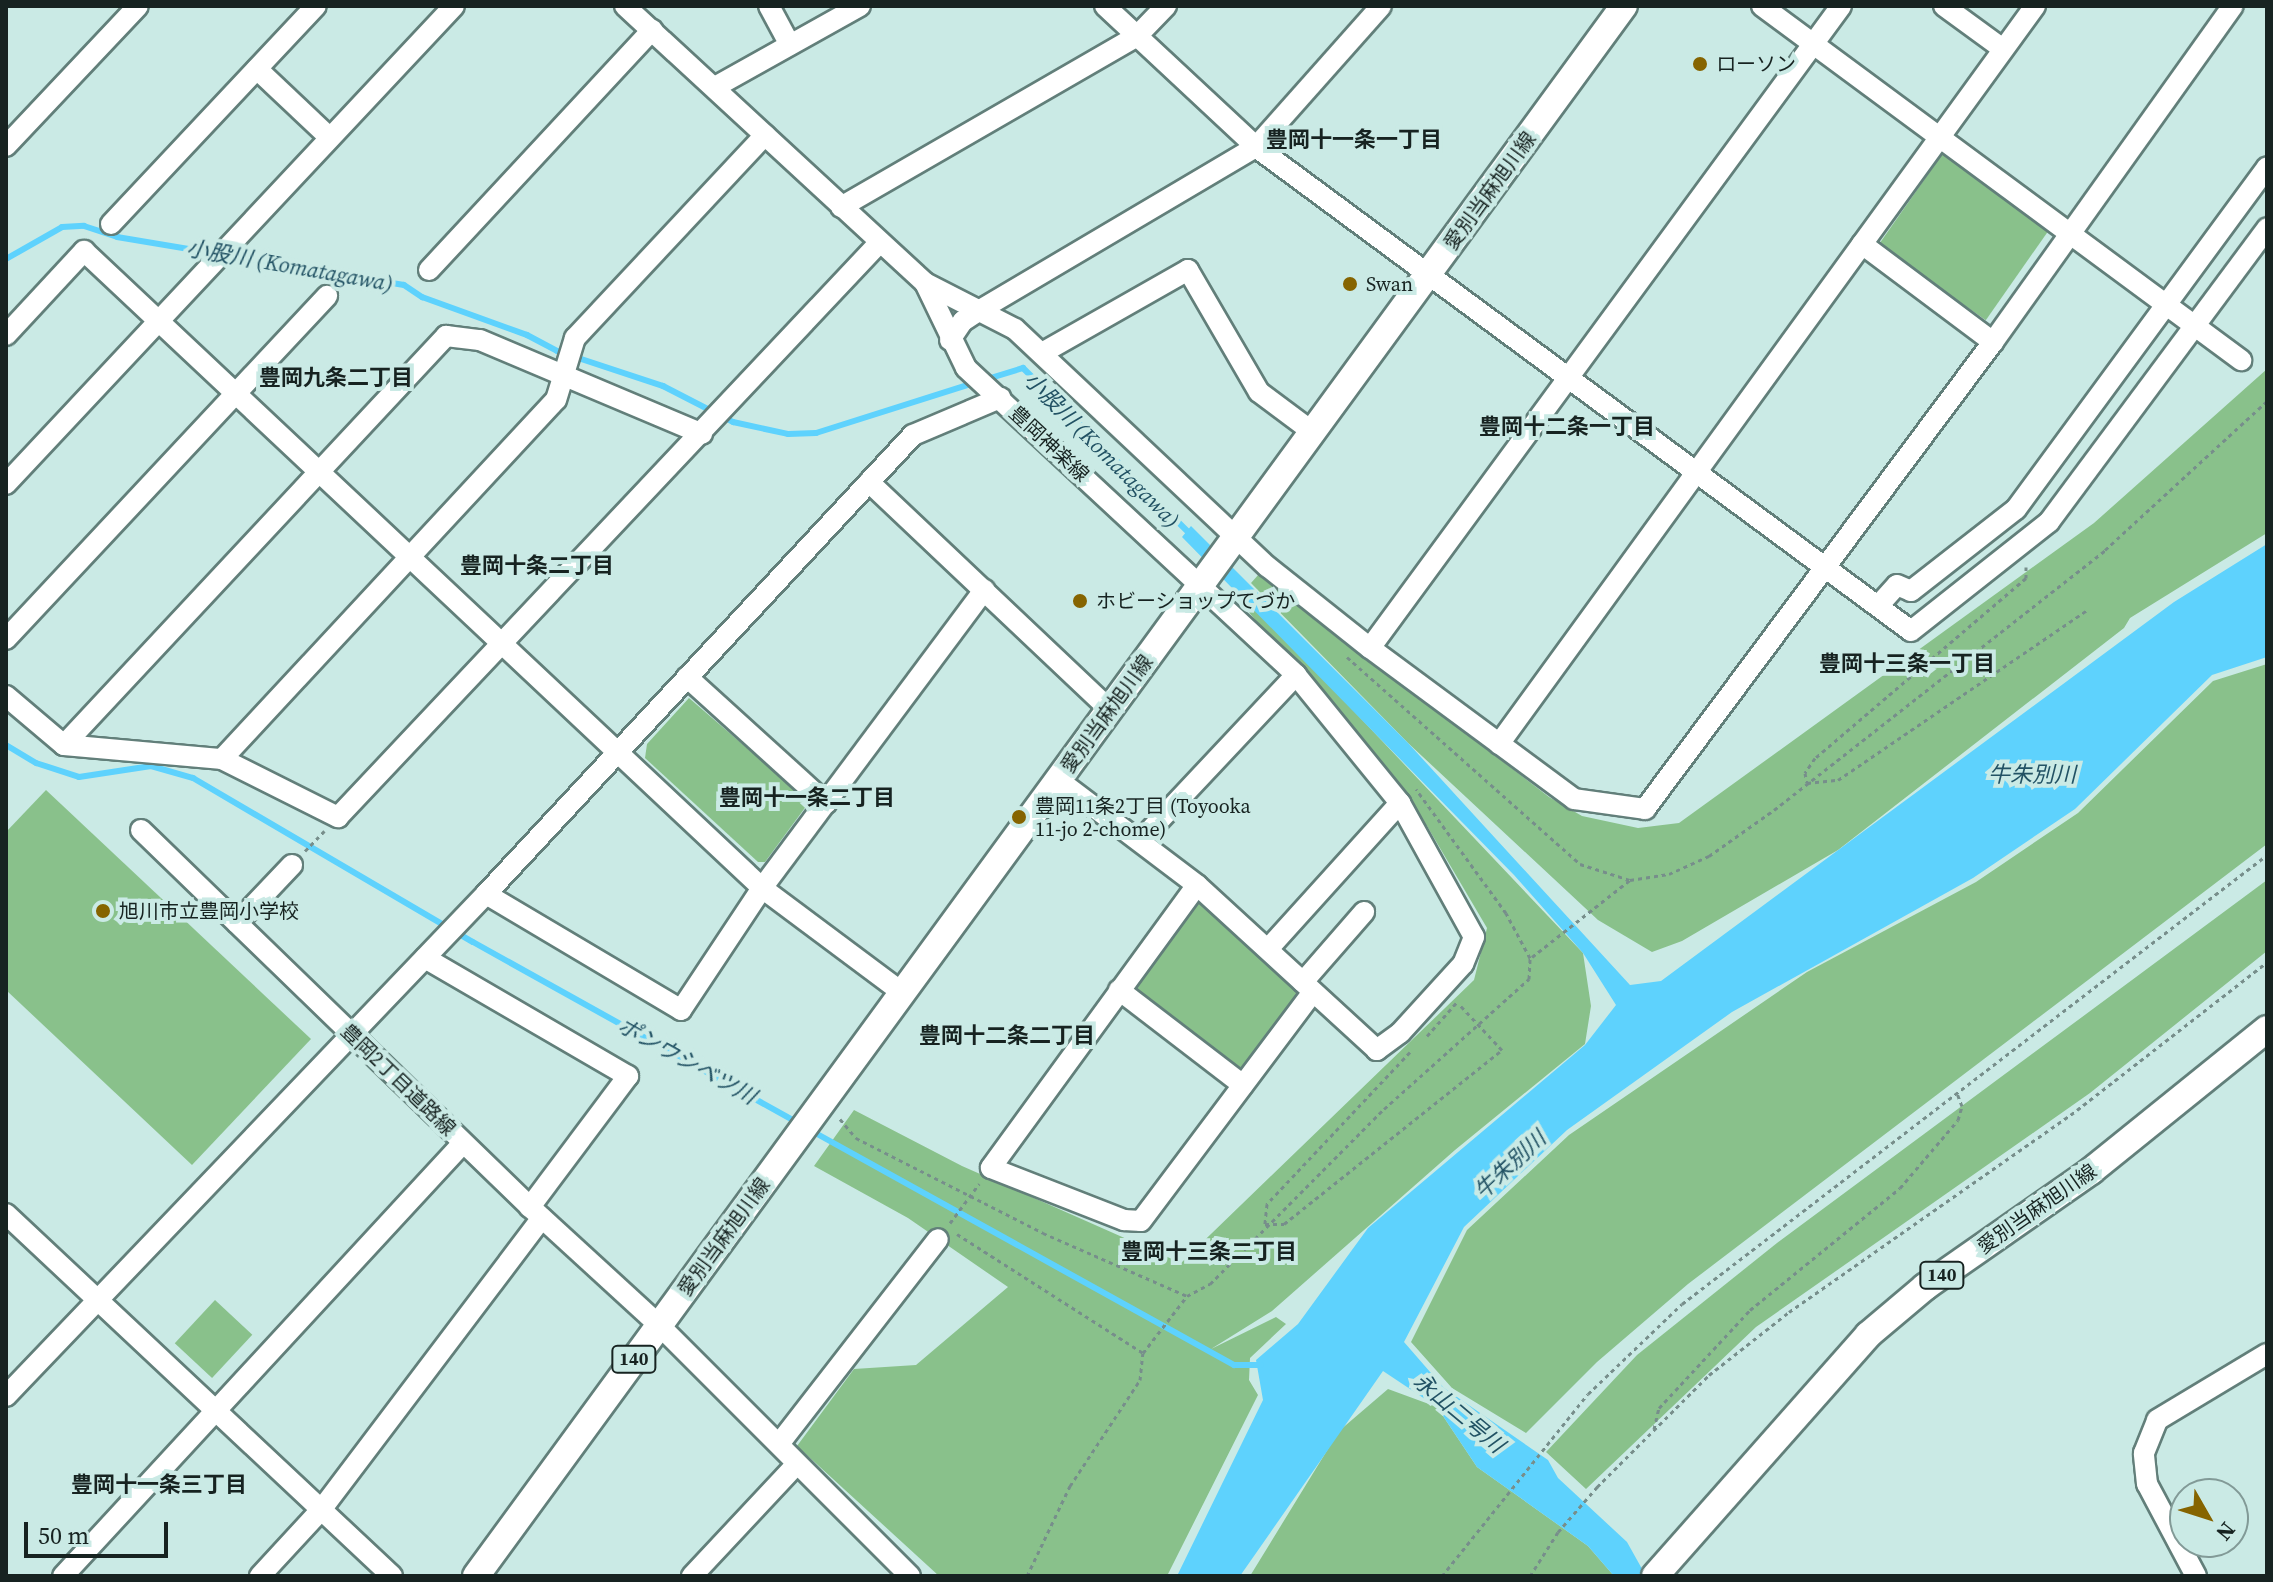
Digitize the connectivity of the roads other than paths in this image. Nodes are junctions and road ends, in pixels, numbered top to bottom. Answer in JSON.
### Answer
{"nodes":[{"id":1,"x":138,"y":6,"type":"edge"},
{"id":2,"x":316,"y":6,"type":"edge"},
{"id":3,"x":454,"y":6,"type":"edge"},
{"id":4,"x":625,"y":6,"type":"edge"},
{"id":5,"x":769,"y":6,"type":"edge"},
{"id":6,"x":860,"y":6,"type":"edge"},
{"id":7,"x":1105,"y":6,"type":"edge"},
{"id":8,"x":1166,"y":6,"type":"edge"},
{"id":9,"x":1381,"y":6,"type":"edge"},
{"id":10,"x":1624,"y":6,"type":"edge"},
{"id":11,"x":1762,"y":6,"type":"edge"},
{"id":12,"x":1841,"y":6,"type":"edge"},
{"id":13,"x":1944,"y":6,"type":"edge"},
{"id":14,"x":2035,"y":6,"type":"edge"},
{"id":15,"x":2233,"y":6,"type":"edge"},
{"id":16,"x":652,"y":30,"type":"junction"},
{"id":17,"x":1137,"y":36,"type":"junction"},
{"id":18,"x":1813,"y":44,"type":"junction"},
{"id":19,"x":790,"y":45,"type":"junction"},
{"id":20,"x":2003,"y":49,"type":"junction"},
{"id":21,"x":257,"y":69,"type":"junction"},
{"id":22,"x":715,"y":87,"type":"junction"},
{"id":23,"x":765,"y":135,"type":"junction"},
{"id":24,"x":1939,"y":136,"type":"junction"},
{"id":25,"x":330,"y":138,"type":"junction"},
{"id":26,"x":6,"y":146,"type":"edge"},
{"id":27,"x":1256,"y":147,"type":"junction"},
{"id":28,"x":2267,"y":167,"type":"edge"},
{"id":29,"x":841,"y":207,"type":"junction"},
{"id":30,"x":111,"y":224,"type":"dead end"},
{"id":31,"x":2267,"y":228,"type":"edge"},
{"id":32,"x":2070,"y":230,"type":"junction"},
{"id":33,"x":880,"y":242,"type":"junction"},
{"id":34,"x":1862,"y":244,"type":"junction"},
{"id":35,"x":429,"y":270,"type":"dead end"},
{"id":36,"x":1430,"y":274,"type":"junction"},
{"id":37,"x":925,"y":283,"type":"junction"},
{"id":38,"x":327,"y":296,"type":"dead end"},
{"id":39,"x":2166,"y":303,"type":"junction"},
{"id":40,"x":980,"y":310,"type":"junction"},
{"id":41,"x":160,"y":321,"type":"junction"},
{"id":42,"x":2196,"y":325,"type":"junction"},
{"id":43,"x":6,"y":335,"type":"edge"},
{"id":44,"x":950,"y":340,"type":"junction"},
{"id":45,"x":1993,"y":342,"type":"junction"},
{"id":46,"x":1042,"y":353,"type":"junction"},
{"id":47,"x":2241,"y":360,"type":"dead end"},
{"id":48,"x":564,"y":373,"type":"junction"},
{"id":49,"x":1567,"y":376,"type":"junction"},
{"id":50,"x":993,"y":392,"type":"junction"},
{"id":51,"x":238,"y":393,"type":"junction"},
{"id":52,"x":707,"y":429,"type":"junction"},
{"id":53,"x":1314,"y":433,"type":"junction"},
{"id":54,"x":318,"y":471,"type":"junction"},
{"id":55,"x":1698,"y":471,"type":"junction"},
{"id":56,"x":869,"y":482,"type":"junction"},
{"id":57,"x":6,"y":484,"type":"edge"},
{"id":58,"x":1236,"y":541,"type":"junction"},
{"id":59,"x":408,"y":557,"type":"junction"},
{"id":60,"x":1824,"y":565,"type":"junction"},
{"id":61,"x":1205,"y":580,"type":"junction"},
{"id":62,"x":984,"y":590,"type":"junction"},
{"id":63,"x":1878,"y":606,"type":"junction"},
{"id":64,"x":6,"y":639,"type":"edge"},
{"id":65,"x":502,"y":644,"type":"junction"},
{"id":66,"x":1370,"y":648,"type":"junction"},
{"id":67,"x":1296,"y":675,"type":"junction"},
{"id":68,"x":687,"y":677,"type":"junction"},
{"id":69,"x":6,"y":696,"type":"edge"},
{"id":70,"x":1109,"y":709,"type":"junction"},
{"id":71,"x":1499,"y":744,"type":"junction"},
{"id":72,"x":64,"y":745,"type":"junction"},
{"id":73,"x":616,"y":753,"type":"junction"},
{"id":74,"x":222,"y":759,"type":"junction"},
{"id":75,"x":1058,"y":780,"type":"junction"},
{"id":76,"x":826,"y":803,"type":"junction"},
{"id":77,"x":1400,"y":803,"type":"junction"},
{"id":78,"x":141,"y":830,"type":"dead end"},
{"id":79,"x":1140,"y":841,"type":"junction"},
{"id":80,"x":297,"y":860,"type":"road end"},
{"id":81,"x":1197,"y":885,"type":"junction"},
{"id":82,"x":762,"y":888,"type":"junction"},
{"id":83,"x":486,"y":894,"type":"junction"},
{"id":84,"x":1364,"y":912,"type":"dead end"},
{"id":85,"x":237,"y":923,"type":"junction"},
{"id":86,"x":1268,"y":949,"type":"junction"},
{"id":87,"x":425,"y":958,"type":"junction"},
{"id":88,"x":1308,"y":987,"type":"junction"},
{"id":89,"x":1119,"y":990,"type":"junction"},
{"id":90,"x":903,"y":993,"type":"junction"},
{"id":91,"x":2267,"y":1029,"type":"edge"},
{"id":92,"x":352,"y":1035,"type":"junction"},
{"id":93,"x":1243,"y":1085,"type":"junction"},
{"id":94,"x":463,"y":1143,"type":"junction"},
{"id":95,"x":536,"y":1212,"type":"junction"},
{"id":96,"x":6,"y":1214,"type":"edge"},
{"id":97,"x":942,"y":1233,"type":"road end"},
{"id":98,"x":97,"y":1300,"type":"junction"},
{"id":99,"x":659,"y":1325,"type":"junction"},
{"id":100,"x":2267,"y":1354,"type":"edge"},
{"id":101,"x":6,"y":1396,"type":"edge"},
{"id":102,"x":214,"y":1412,"type":"junction"},
{"id":103,"x":779,"y":1444,"type":"junction"},
{"id":104,"x":796,"y":1465,"type":"junction"},
{"id":105,"x":321,"y":1510,"type":"junction"},
{"id":106,"x":1658,"y":1572,"type":"edge"},
{"id":107,"x":63,"y":1576,"type":"edge"},
{"id":108,"x":260,"y":1576,"type":"edge"},
{"id":109,"x":392,"y":1576,"type":"edge"},
{"id":110,"x":476,"y":1576,"type":"edge"},
{"id":111,"x":692,"y":1576,"type":"edge"},
{"id":112,"x":910,"y":1576,"type":"edge"},
{"id":113,"x":2196,"y":1576,"type":"edge"}],
"edges":[{"from":1,"to":26,"type":"street"},
{"from":2,"to":21,"type":"street"},
{"from":3,"to":25,"type":"street"},
{"from":4,"to":16,"type":"street","name":"豊岡神楽線"},
{"from":5,"to":19,"type":"street"},
{"from":6,"to":19,"type":"street"},
{"from":7,"to":17,"type":"street"},
{"from":8,"to":17,"type":"street"},
{"from":9,"to":27,"type":"street"},
{"from":10,"to":36,"type":"main road","name":"愛別当麻旭川線","number":"140"},
{"from":11,"to":18,"type":"street"},
{"from":12,"to":18,"type":"street"},
{"from":13,"to":20,"type":"street"},
{"from":14,"to":20,"type":"street"},
{"from":15,"to":32,"type":"street"},
{"from":16,"to":22,"type":"street","name":"豊岡神楽線"},
{"from":16,"to":35,"type":"street"},
{"from":17,"to":27,"type":"street"},
{"from":17,"to":29,"type":"street"},
{"from":18,"to":24,"type":"street"},
{"from":18,"to":49,"type":"street"},
{"from":19,"to":22,"type":"street"},
{"from":20,"to":24,"type":"street"},
{"from":21,"to":25,"type":"street"},
{"from":21,"to":30,"type":"street"},
{"from":22,"to":23,"type":"street","name":"豊岡神楽線"},
{"from":23,"to":29,"type":"street","name":"豊岡神楽線"},
{"from":23,"to":48,"type":"street"},
{"from":24,"to":32,"type":"street"},
{"from":24,"to":34,"type":"street"},
{"from":25,"to":41,"type":"street"},
{"from":27,"to":36,"type":"street"},
{"from":27,"to":40,"type":"street"},
{"from":28,"to":39,"type":"street"},
{"from":29,"to":33,"type":"street","name":"豊岡神楽線"},
{"from":31,"to":42,"type":"street"},
{"from":32,"to":39,"type":"street"},
{"from":32,"to":45,"type":"street"},
{"from":33,"to":37,"type":"street","name":"豊岡神楽線"},
{"from":33,"to":52,"type":"street"},
{"from":34,"to":45,"type":"street"},
{"from":34,"to":55,"type":"street"},
{"from":36,"to":49,"type":"street"},
{"from":36,"to":53,"type":"main road","name":"愛別当麻旭川線","number":"140"},
{"from":37,"to":40,"type":"street","name":"豊岡神楽線"},
{"from":37,"to":44,"type":"street","name":"豊岡神楽線"},
{"from":38,"to":51,"type":"street"},
{"from":39,"to":42,"type":"street"},
{"from":39,"to":63,"type":"street"},
{"from":40,"to":44,"type":"street"},
{"from":40,"to":46,"type":"street","name":"豊岡神楽線"},
{"from":41,"to":43,"type":"street"},
{"from":41,"to":51,"type":"street"},
{"from":41,"to":57,"type":"street"},
{"from":42,"to":47,"type":"street"},
{"from":42,"to":63,"type":"street"},
{"from":44,"to":50,"type":"street","name":"豊岡神楽線"},
{"from":45,"to":60,"type":"street"},
{"from":46,"to":53,"type":"street"},
{"from":46,"to":58,"type":"street","name":"豊岡神楽線"},
{"from":48,"to":52,"type":"street"},
{"from":48,"to":54,"type":"street"},
{"from":48,"to":59,"type":"street"},
{"from":49,"to":55,"type":"street"},
{"from":49,"to":66,"type":"street"},
{"from":50,"to":56,"type":"street"},
{"from":50,"to":61,"type":"street","name":"豊岡神楽線"},
{"from":51,"to":54,"type":"street"},
{"from":51,"to":64,"type":"street"},
{"from":52,"to":65,"type":"street"},
{"from":53,"to":58,"type":"main road","name":"愛別当麻旭川線","number":"140"},
{"from":54,"to":59,"type":"street"},
{"from":54,"to":72,"type":"street"},
{"from":55,"to":60,"type":"street"},
{"from":55,"to":71,"type":"street"},
{"from":56,"to":62,"type":"street"},
{"from":56,"to":68,"type":"street"},
{"from":58,"to":61,"type":"main road","name":"愛別当麻旭川線","number":"140"},
{"from":58,"to":66,"type":"street","name":"豊岡神楽線"},
{"from":59,"to":65,"type":"street"},
{"from":59,"to":74,"type":"street"},
{"from":60,"to":63,"type":"street"},
{"from":60,"to":71,"type":"street","name":"豊岡神楽線"},
{"from":61,"to":67,"type":"street","name":"豊岡神楽線"},
{"from":61,"to":70,"type":"main road","name":"愛別当麻旭川線","number":"140"},
{"from":62,"to":70,"type":"street"},
{"from":62,"to":76,"type":"street"},
{"from":65,"to":73,"type":"street"},
{"from":65,"to":74,"type":"street"},
{"from":66,"to":71,"type":"street","name":"豊岡神楽線"},
{"from":67,"to":77,"type":"street","name":"豊岡神楽線"},
{"from":67,"to":79,"type":"street"},
{"from":68,"to":73,"type":"street"},
{"from":68,"to":76,"type":"street"},
{"from":69,"to":72,"type":"street"},
{"from":70,"to":75,"type":"main road","name":"愛別当麻旭川線","number":"140"},
{"from":72,"to":74,"type":"street"},
{"from":73,"to":82,"type":"street"},
{"from":73,"to":83,"type":"street"},
{"from":75,"to":79,"type":"street"},
{"from":75,"to":90,"type":"main road","name":"愛別当麻旭川線","number":"140"},
{"from":76,"to":82,"type":"street"},
{"from":77,"to":86,"type":"street"},
{"from":77,"to":88,"type":"street","name":"豊岡神楽線"},
{"from":78,"to":85,"type":"street","name":"豊岡2丁目道路線"},
{"from":79,"to":81,"type":"street"},
{"from":80,"to":85,"type":"street"},
{"from":81,"to":86,"type":"street"},
{"from":81,"to":89,"type":"street"},
{"from":82,"to":83,"type":"street"},
{"from":82,"to":90,"type":"street"},
{"from":83,"to":87,"type":"street"},
{"from":84,"to":88,"type":"street"},
{"from":85,"to":92,"type":"street","name":"豊岡2丁目道路線"},
{"from":86,"to":88,"type":"street"},
{"from":87,"to":92,"type":"street"},
{"from":87,"to":95,"type":"street"},
{"from":88,"to":93,"type":"street"},
{"from":89,"to":93,"type":"street"},
{"from":89,"to":93,"type":"street"},
{"from":90,"to":99,"type":"main road","name":"愛別当麻旭川線","number":"140"},
{"from":91,"to":106,"type":"main road","name":"愛別当麻旭川線","number":"140"},
{"from":92,"to":94,"type":"street","name":"豊岡2丁目道路線"},
{"from":92,"to":98,"type":"street"},
{"from":94,"to":95,"type":"street","name":"豊岡2丁目道路線"},
{"from":94,"to":102,"type":"street"},
{"from":95,"to":99,"type":"street","name":"豊岡2丁目道路線"},
{"from":95,"to":105,"type":"street"},
{"from":96,"to":98,"type":"street"},
{"from":97,"to":103,"type":"street"},
{"from":98,"to":101,"type":"street"},
{"from":98,"to":102,"type":"street"},
{"from":99,"to":103,"type":"street","name":"豊岡2丁目道路線"},
{"from":99,"to":110,"type":"main road","name":"愛別当麻旭川線","number":"140"},
{"from":100,"to":113,"type":"street"},
{"from":102,"to":105,"type":"street"},
{"from":102,"to":107,"type":"street"},
{"from":103,"to":104,"type":"street","name":"豊岡2丁目道路線"},
{"from":104,"to":111,"type":"street"},
{"from":104,"to":112,"type":"street","name":"豊岡2丁目道路線"},
{"from":105,"to":108,"type":"street"},
{"from":105,"to":109,"type":"street"}]}
